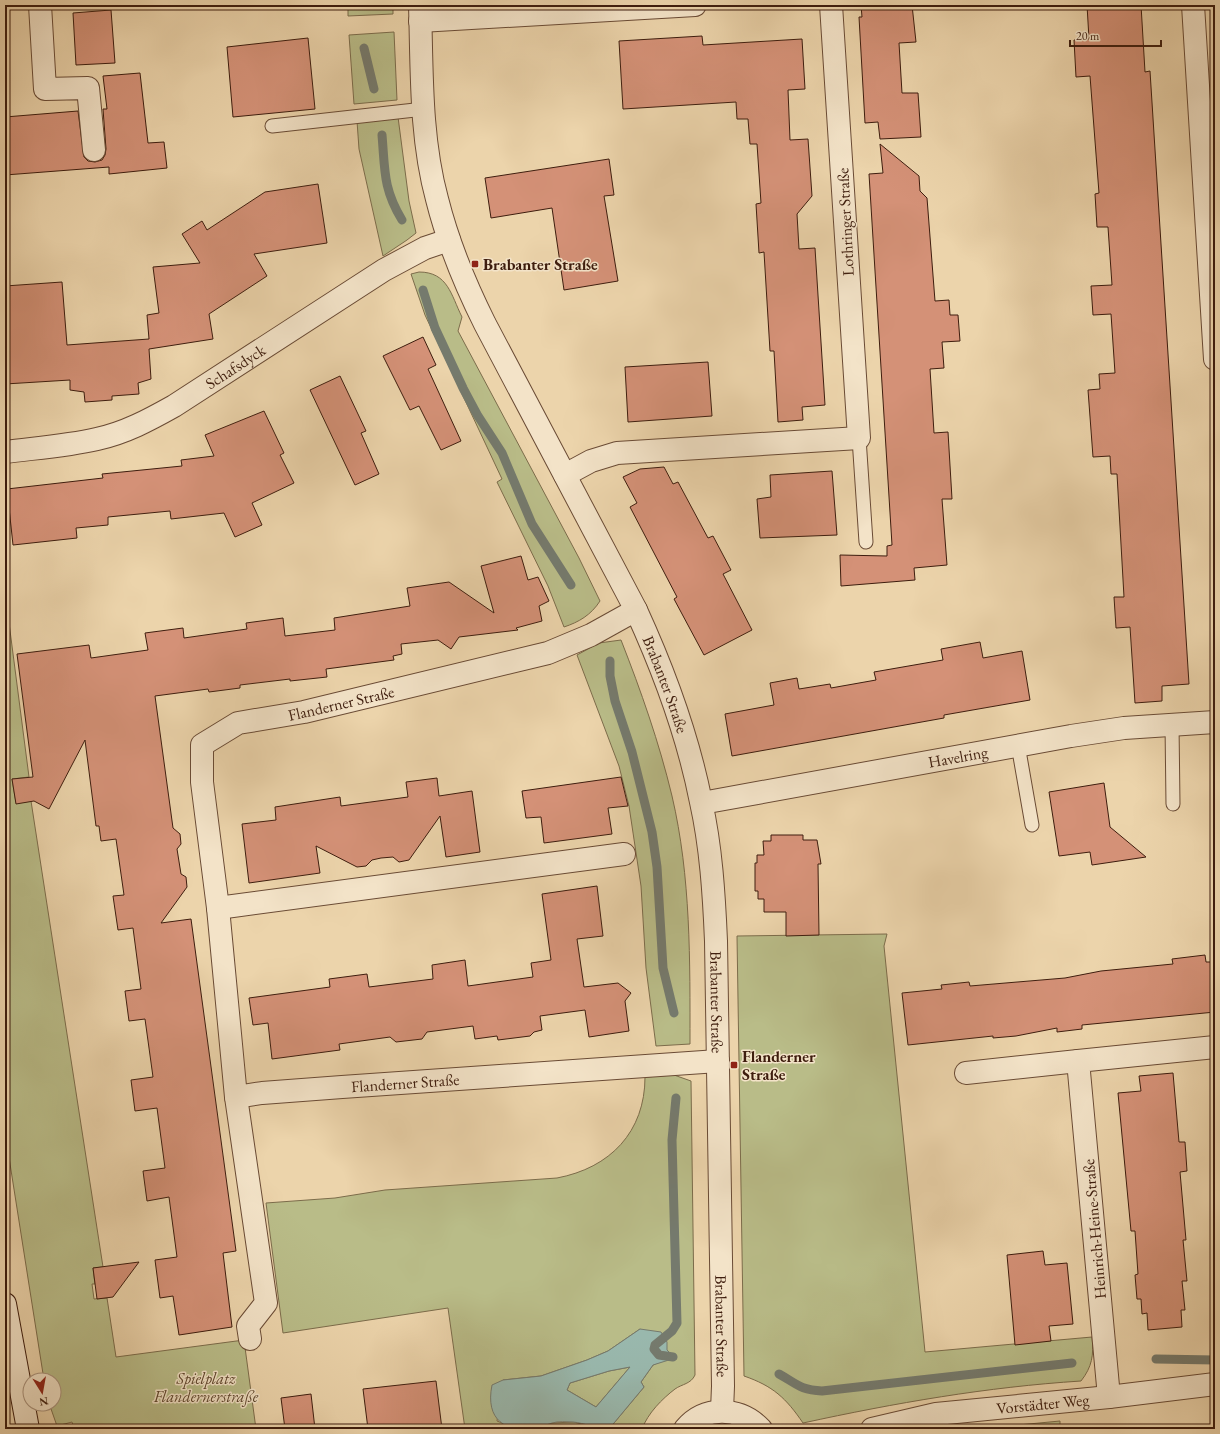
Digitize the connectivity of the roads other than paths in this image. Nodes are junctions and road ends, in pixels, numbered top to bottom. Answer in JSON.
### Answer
{"nodes":[{"id":1,"x":40,"y":5,"type":"edge"},
{"id":2,"x":695,"y":5,"type":"edge"},
{"id":3,"x":831,"y":5,"type":"edge"},
{"id":4,"x":1193,"y":5,"type":"edge"},
{"id":5,"x":420,"y":13,"type":"edge"},
{"id":6,"x":424,"y":109,"type":"junction"},
{"id":7,"x":272,"y":126,"type":"dead end"},
{"id":8,"x":1209,"y":143,"type":"edge"},
{"id":9,"x":94,"y":150,"type":"dead end"},
{"id":10,"x":449,"y":240,"type":"junction"},
{"id":11,"x":1215,"y":359,"type":"edge"},
{"id":12,"x":858,"y":438,"type":"junction"},
{"id":13,"x":5,"y":452,"type":"edge"},
{"id":14,"x":565,"y":475,"type":"junction"},
{"id":15,"x":866,"y":542,"type":"dead end"},
{"id":16,"x":636,"y":610,"type":"junction"},
{"id":17,"x":1215,"y":722,"type":"edge"},
{"id":18,"x":1172,"y":724,"type":"junction"},
{"id":19,"x":1018,"y":745,"type":"junction"},
{"id":20,"x":702,"y":803,"type":"junction"},
{"id":21,"x":1173,"y":804,"type":"dead end"},
{"id":22,"x":1032,"y":825,"type":"dead end"},
{"id":23,"x":624,"y":854,"type":"dead end"},
{"id":24,"x":218,"y":908,"type":"junction"},
{"id":25,"x":1215,"y":1047,"type":"edge"},
{"id":26,"x":718,"y":1061,"type":"junction"},
{"id":27,"x":1078,"y":1061,"type":"junction"},
{"id":28,"x":966,"y":1073,"type":"dead end"},
{"id":29,"x":236,"y":1098,"type":"junction"},
{"id":30,"x":5,"y":1304,"type":"edge"},
{"id":31,"x":250,"y":1339,"type":"dead end"},
{"id":32,"x":1215,"y":1384,"type":"edge"},
{"id":33,"x":1109,"y":1397,"type":"junction"},
{"id":34,"x":722,"y":1411,"type":"junction"},
{"id":35,"x":28,"y":1429,"type":"edge"},
{"id":36,"x":685,"y":1429,"type":"edge"},
{"id":37,"x":761,"y":1429,"type":"edge"},
{"id":38,"x":872,"y":1429,"type":"edge"}],
"edges":[{"from":1,"to":9,"type":"street"},
{"from":2,"to":5,"type":"street"},
{"from":3,"to":12,"type":"street","name":"Lothringer Straße"},
{"from":4,"to":8,"type":"street"},
{"from":5,"to":6,"type":"street","name":"Brabanter Straße"},
{"from":6,"to":7,"type":"lane"},
{"from":6,"to":10,"type":"street","name":"Brabanter Straße"},
{"from":8,"to":11,"type":"street"},
{"from":10,"to":13,"type":"street","name":"Schafsdyck"},
{"from":10,"to":14,"type":"street","name":"Brabanter Straße"},
{"from":12,"to":14,"type":"street"},
{"from":12,"to":15,"type":"lane","name":"Lothringer Straße"},
{"from":14,"to":16,"type":"street","name":"Brabanter Straße"},
{"from":16,"to":20,"type":"street","name":"Brabanter Straße"},
{"from":16,"to":24,"type":"street","name":"Flanderner Straße"},
{"from":17,"to":18,"type":"street","name":"Havelring"},
{"from":18,"to":19,"type":"street","name":"Havelring"},
{"from":18,"to":21,"type":"lane"},
{"from":19,"to":20,"type":"street","name":"Havelring"},
{"from":19,"to":22,"type":"lane"},
{"from":20,"to":26,"type":"street","name":"Brabanter Straße"},
{"from":23,"to":24,"type":"street"},
{"from":24,"to":29,"type":"street","name":"Flanderner Straße"},
{"from":25,"to":27,"type":"street"},
{"from":26,"to":29,"type":"street","name":"Flanderner Straße"},
{"from":26,"to":34,"type":"street","name":"Brabanter Straße"},
{"from":27,"to":28,"type":"street"},
{"from":27,"to":33,"type":"street","name":"Heinrich-Heine-Straße"},
{"from":29,"to":31,"type":"street","name":"Flanderner Straße"},
{"from":30,"to":35,"type":"street"},
{"from":32,"to":33,"type":"street","name":"Vorstädter Weg"},
{"from":33,"to":38,"type":"street","name":"Vorstädter Weg"},
{"from":34,"to":36,"type":"street"},
{"from":34,"to":37,"type":"street"}]}
